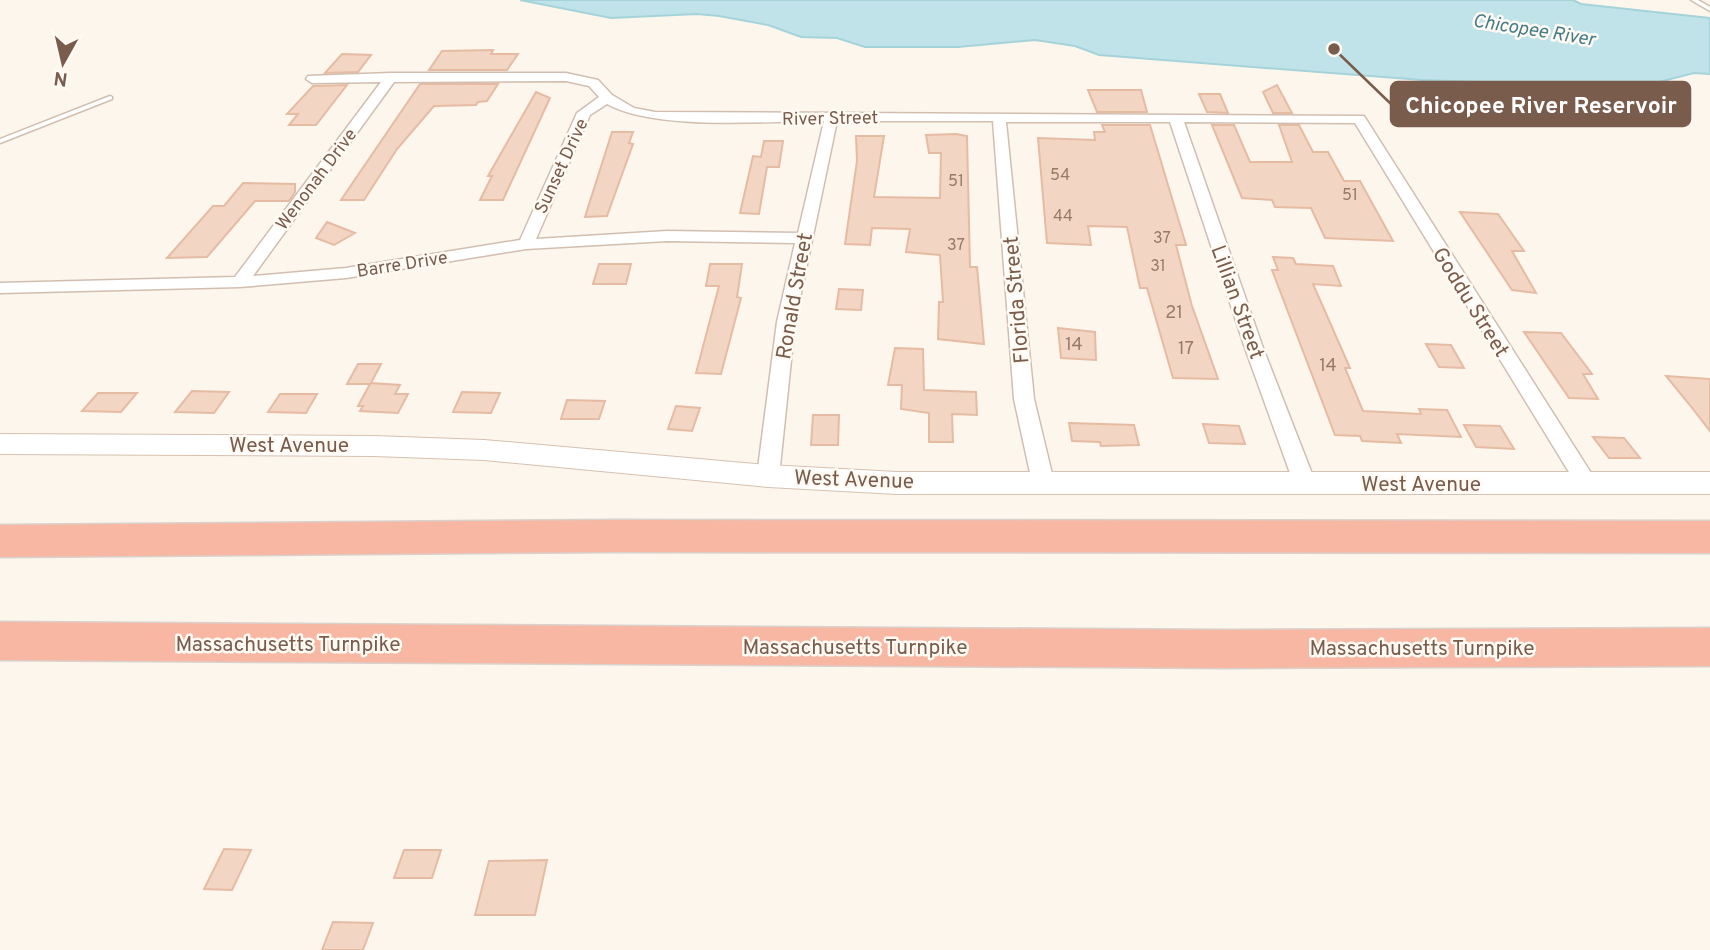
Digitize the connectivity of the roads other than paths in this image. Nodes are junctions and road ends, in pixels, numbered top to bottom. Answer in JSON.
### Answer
{"nodes":[{"id":1,"x":1694,"y":0,"type":"edge"},
{"id":2,"x":1710,"y":9,"type":"edge"},
{"id":3,"x":391,"y":77,"type":"junction"},
{"id":4,"x":312,"y":79,"type":"dead end"},
{"id":5,"x":110,"y":98,"type":"dead end"},
{"id":6,"x":607,"y":98,"type":"junction"},
{"id":7,"x":999,"y":116,"type":"junction"},
{"id":8,"x":1175,"y":117,"type":"junction"},
{"id":9,"x":831,"y":118,"type":"junction"},
{"id":10,"x":1359,"y":119,"type":"joint"},
{"id":11,"x":4,"y":137,"type":"edge"},
{"id":12,"x":0,"y":141,"type":"edge"},
{"id":13,"x":803,"y":238,"type":"junction"},
{"id":14,"x":526,"y":244,"type":"junction"},
{"id":15,"x":240,"y":282,"type":"junction"},
{"id":16,"x":0,"y":289,"type":"edge"},
{"id":17,"x":0,"y":444,"type":"edge"},
{"id":18,"x":768,"y":475,"type":"junction"},
{"id":19,"x":1043,"y":482,"type":"junction"},
{"id":20,"x":1710,"y":483,"type":"edge"},
{"id":21,"x":1305,"y":484,"type":"junction"},
{"id":22,"x":1587,"y":484,"type":"junction"},
{"id":23,"x":1710,"y":537,"type":"edge"},
{"id":24,"x":0,"y":541,"type":"edge"},
{"id":25,"x":0,"y":641,"type":"edge"},
{"id":26,"x":1710,"y":647,"type":"edge"}],
"edges":[{"from":1,"to":2,"type":"lane"},
{"from":3,"to":4,"type":"street","name":"River Street"},
{"from":3,"to":6,"type":"street","name":"River Street"},
{"from":3,"to":15,"type":"street","name":"Wenonah Drive"},
{"from":5,"to":11,"type":"lane"},
{"from":6,"to":9,"type":"street","name":"River Street"},
{"from":6,"to":14,"type":"street","name":"Sunset Drive"},
{"from":7,"to":8,"type":"street","name":"River Street"},
{"from":7,"to":9,"type":"street","name":"River Street"},
{"from":7,"to":19,"type":"street","name":"Florida Street"},
{"from":8,"to":10,"type":"street","name":"River Street"},
{"from":8,"to":21,"type":"street","name":"Lillian Street"},
{"from":9,"to":13,"type":"street","name":"Ronald Street"},
{"from":10,"to":22,"type":"street","name":"Goddu Street"},
{"from":11,"to":12,"type":"lane"},
{"from":13,"to":14,"type":"street","name":"Barre Drive"},
{"from":13,"to":18,"type":"street","name":"Ronald Street"},
{"from":14,"to":15,"type":"street","name":"Barre Drive"},
{"from":15,"to":16,"type":"street","name":"Barre Drive"},
{"from":17,"to":18,"type":"main road","name":"West Avenue"},
{"from":18,"to":19,"type":"main road","name":"West Avenue"},
{"from":19,"to":21,"type":"main road","name":"West Avenue"},
{"from":20,"to":22,"type":"main road","name":"West Avenue"},
{"from":21,"to":22,"type":"main road","name":"West Avenue"},
{"from":23,"to":24,"type":"highway"},
{"from":25,"to":26,"type":"highway","name":"Massachusetts Turnpike"}]}
